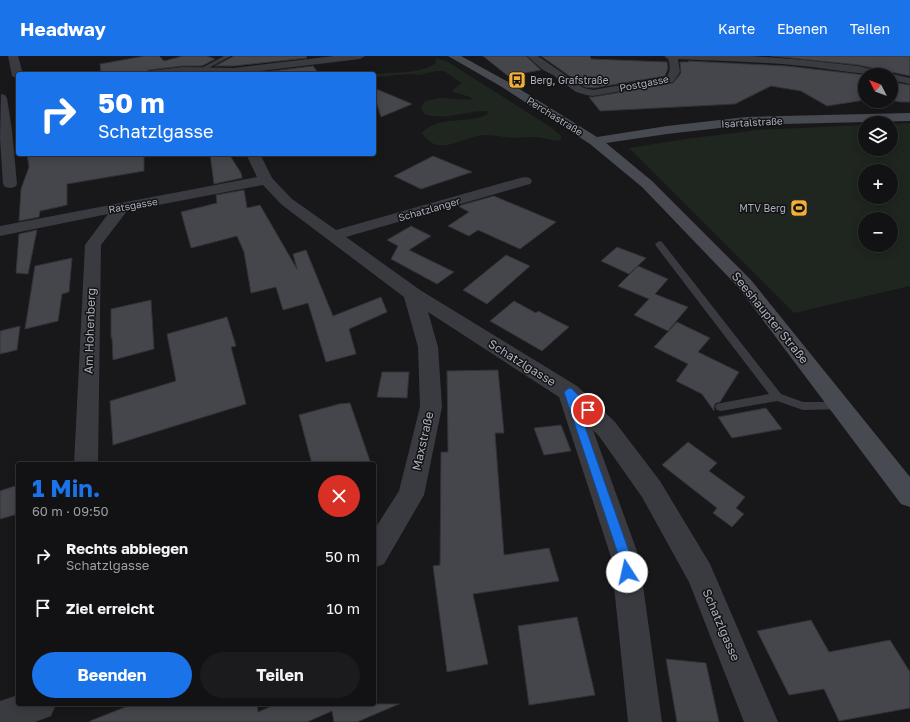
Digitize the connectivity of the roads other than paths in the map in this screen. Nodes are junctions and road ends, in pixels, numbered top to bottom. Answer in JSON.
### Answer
{"nodes":[{"id":1,"x":12,"y":56,"type":"edge"},
{"id":2,"x":228,"y":56,"type":"edge"},
{"id":3,"x":360,"y":56,"type":"edge"},
{"id":4,"x":453,"y":56,"type":"edge"},
{"id":5,"x":532,"y":56,"type":"edge"},
{"id":6,"x":669,"y":56,"type":"edge"},
{"id":7,"x":672,"y":56,"type":"edge"},
{"id":8,"x":717,"y":57,"type":"edge"},
{"id":9,"x":175,"y":61,"type":"dead end"},
{"id":10,"x":863,"y":62,"type":"dead end"},
{"id":11,"x":306,"y":68,"type":"edge"},
{"id":12,"x":850,"y":68,"type":"junction"},
{"id":13,"x":183,"y":70,"type":"junction"},
{"id":14,"x":858,"y":70,"type":"edge"},
{"id":15,"x":17,"y":72,"type":"edge"},
{"id":16,"x":166,"y":72,"type":"edge"},
{"id":17,"x":201,"y":72,"type":"edge"},
{"id":18,"x":898,"y":78,"type":"edge"},
{"id":19,"x":910,"y":81,"type":"edge"},
{"id":20,"x":4,"y":98,"type":"edge"},
{"id":21,"x":1,"y":111,"type":"edge"},
{"id":22,"x":910,"y":117,"type":"edge"},
{"id":23,"x":595,"y":141,"type":"junction"},
{"id":24,"x":254,"y":156,"type":"edge"},
{"id":25,"x":266,"y":180,"type":"junction"},
{"id":26,"x":525,"y":181,"type":"dead end"},
{"id":27,"x":10,"y":184,"type":"dead end"},
{"id":28,"x":122,"y":207,"type":"junction"},
{"id":29,"x":0,"y":231,"type":"edge"},
{"id":30,"x":333,"y":236,"type":"junction"},
{"id":31,"x":659,"y":244,"type":"dead end"},
{"id":32,"x":413,"y":294,"type":"junction"},
{"id":33,"x":569,"y":392,"type":"junction"},
{"id":34,"x":777,"y":397,"type":"junction"},
{"id":35,"x":840,"y":406,"type":"junction"},
{"id":36,"x":721,"y":407,"type":"dead end"},
{"id":37,"x":86,"y":462,"type":"edge"},
{"id":38,"x":910,"y":496,"type":"edge"},
{"id":39,"x":376,"y":552,"type":"edge"},
{"id":40,"x":33,"y":706,"type":"edge"},
{"id":41,"x":0,"y":718,"type":"edge"},
{"id":42,"x":645,"y":722,"type":"edge"},
{"id":43,"x":761,"y":722,"type":"edge"}],
"edges":[{"from":1,"to":15,"type":"street"},
{"from":2,"to":17,"type":"lane"},
{"from":3,"to":11,"type":"street"},
{"from":4,"to":23,"type":"main road","name":"Perchastraße"},
{"from":5,"to":7,"type":"street","name":"Postgasse"},
{"from":6,"to":7,"type":"street"},
{"from":7,"to":8,"type":"street"},
{"from":8,"to":12,"type":"street"},
{"from":9,"to":13,"type":"street"},
{"from":10,"to":12,"type":"street"},
{"from":11,"to":17,"type":"street"},
{"from":12,"to":14,"type":"street"},
{"from":13,"to":16,"type":"street"},
{"from":13,"to":17,"type":"street"},
{"from":18,"to":19,"type":"street"},
{"from":20,"to":21,"type":"street"},
{"from":21,"to":27,"type":"street"},
{"from":22,"to":23,"type":"main road","name":"Isartalstraße"},
{"from":23,"to":35,"type":"main road","name":"Seeshaupter Straße"},
{"from":24,"to":25,"type":"street","name":"Schatzlgasse"},
{"from":25,"to":28,"type":"street","name":"Ratsgasse"},
{"from":25,"to":30,"type":"street","name":"Schatzlgasse"},
{"from":26,"to":30,"type":"street","name":"Schatzlanger"},
{"from":28,"to":29,"type":"street","name":"Ratsgasse"},
{"from":28,"to":37,"type":"street","name":"Am Hohenberg"},
{"from":30,"to":32,"type":"street","name":"Schatzlgasse"},
{"from":31,"to":34,"type":"lane"},
{"from":32,"to":33,"type":"street","name":"Schatzlgasse"},
{"from":32,"to":39,"type":"street","name":"Maxstraße"},
{"from":33,"to":42,"type":"street"},
{"from":33,"to":43,"type":"street","name":"Schatzlgasse"},
{"from":34,"to":35,"type":"lane"},
{"from":34,"to":36,"type":"lane"},
{"from":35,"to":38,"type":"main road","name":"Seeshaupter Straße"},
{"from":40,"to":41,"type":"street"}]}
